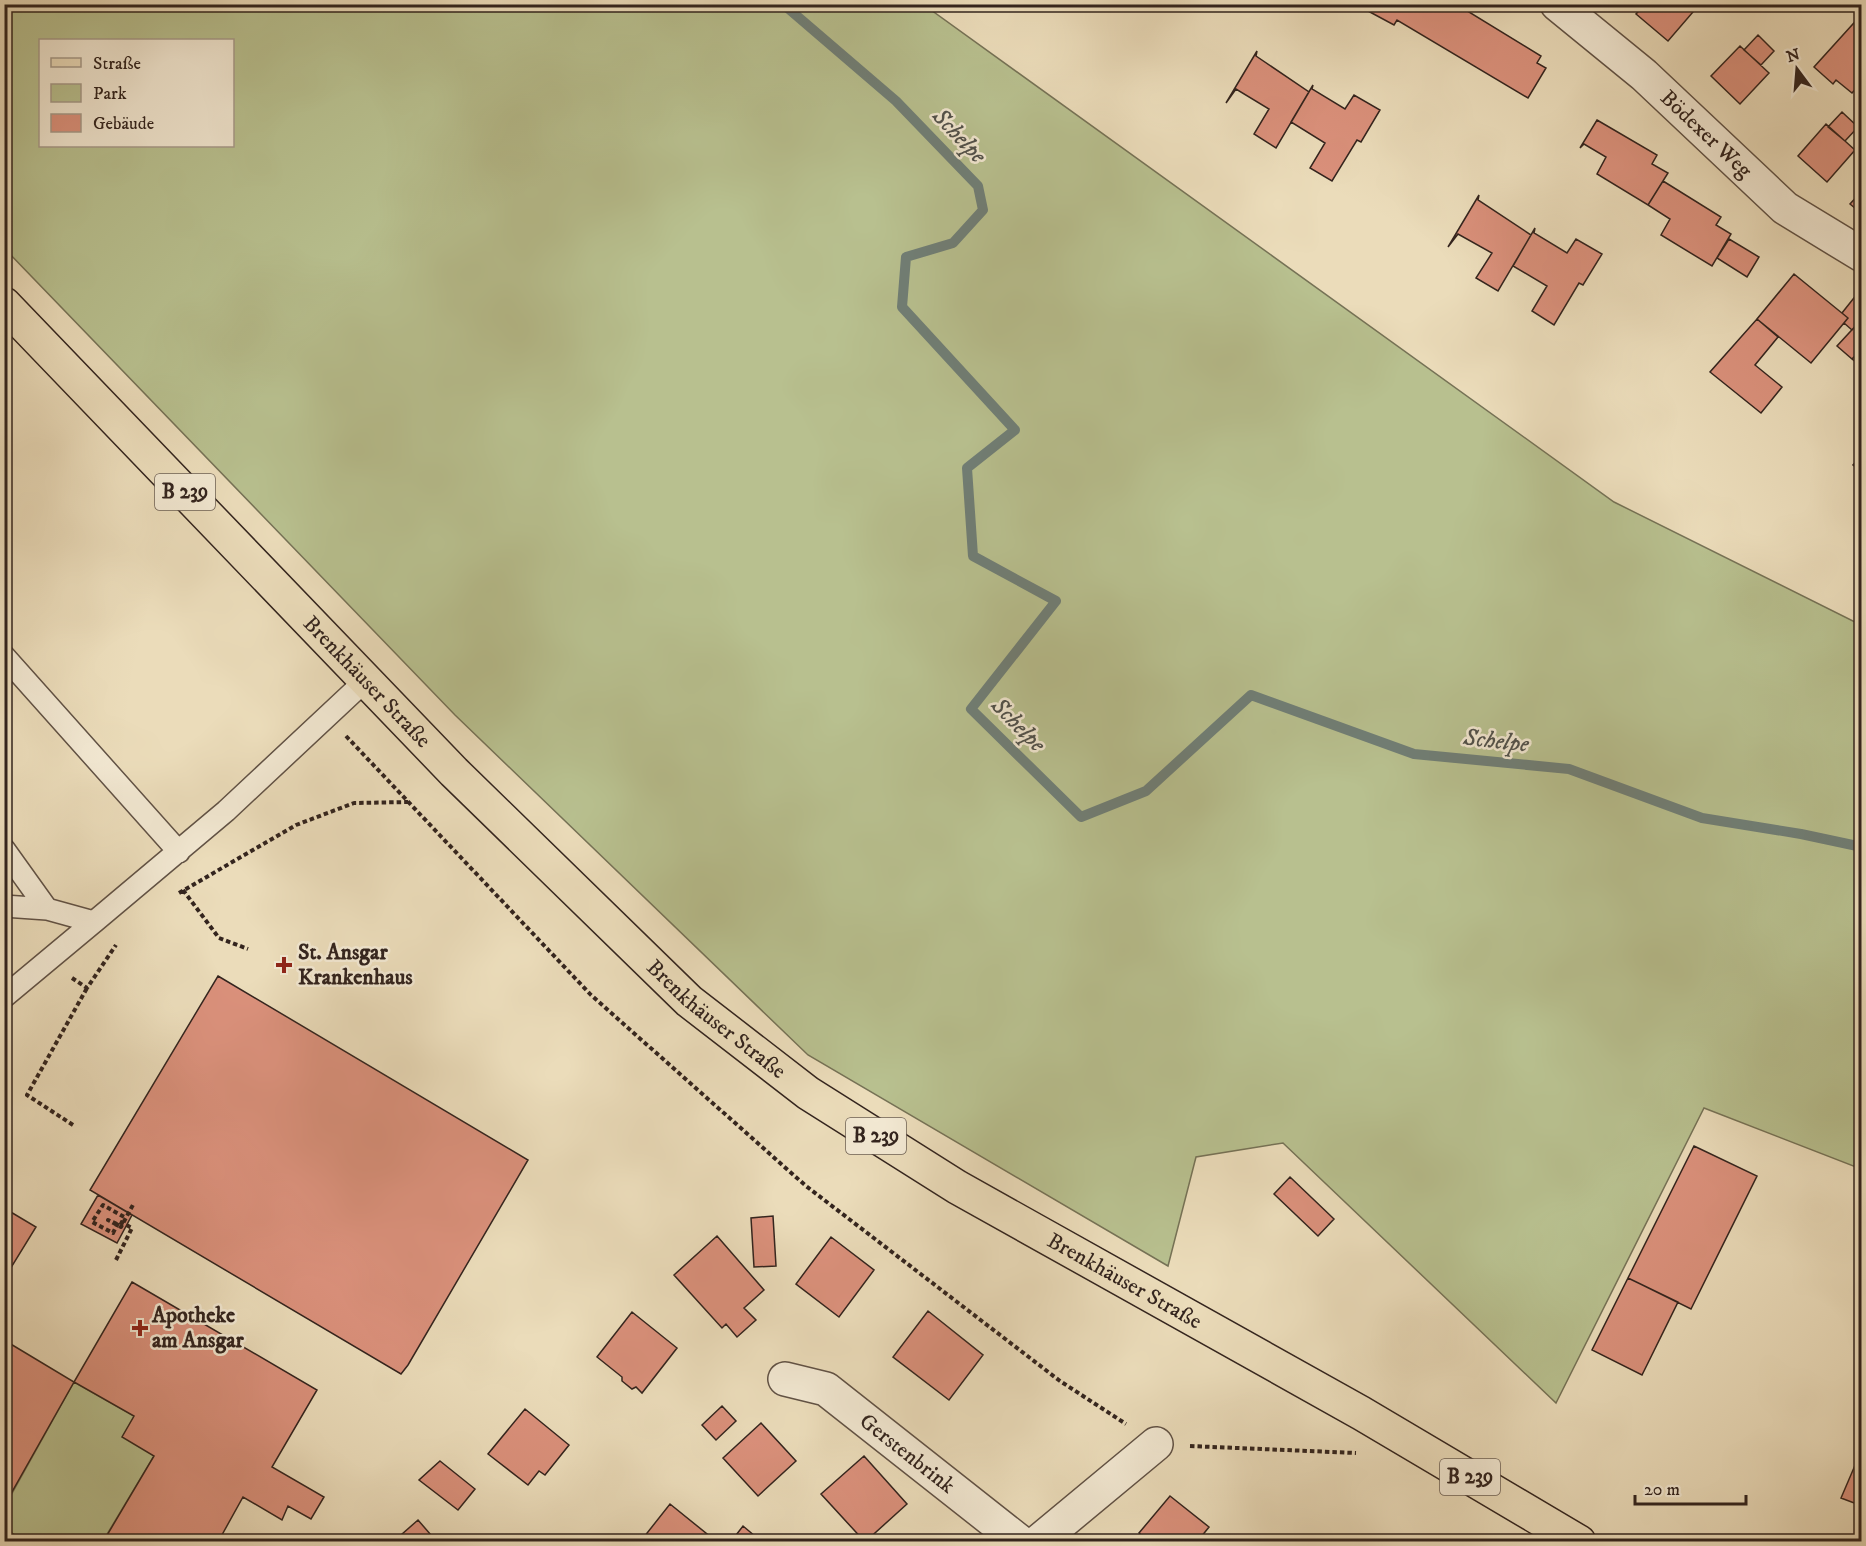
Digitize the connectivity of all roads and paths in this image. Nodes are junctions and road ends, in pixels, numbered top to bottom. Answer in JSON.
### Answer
{"nodes":[{"id":1,"x":1557,"y":4,"type":"edge"},
{"id":2,"x":1862,"y":255,"type":"edge"},
{"id":3,"x":4,"y":304,"type":"edge"},
{"id":4,"x":4,"y":656,"type":"edge"},
{"id":5,"x":366,"y":680,"type":"junction"},
{"id":6,"x":329,"y":717,"type":"junction"},
{"id":7,"x":408,"y":802,"type":"junction"},
{"id":8,"x":4,"y":849,"type":"edge"},
{"id":9,"x":179,"y":852,"type":"junction"},
{"id":10,"x":183,"y":890,"type":"junction"},
{"id":11,"x":174,"y":897,"type":"dead end"},
{"id":12,"x":4,"y":906,"type":"edge"},
{"id":13,"x":47,"y":909,"type":"junction"},
{"id":14,"x":94,"y":922,"type":"junction"},
{"id":15,"x":121,"y":937,"type":"dead end"},
{"id":16,"x":248,"y":949,"type":"dead end"},
{"id":17,"x":48,"y":961,"type":"junction"},
{"id":18,"x":87,"y":988,"type":"junction"},
{"id":19,"x":4,"y":998,"type":"edge"},
{"id":20,"x":73,"y":1125,"type":"dead end"},
{"id":21,"x":134,"y":1203,"type":"dead end"},
{"id":22,"x":126,"y":1218,"type":"junction"},
{"id":23,"x":123,"y":1223,"type":"junction"},
{"id":24,"x":117,"y":1224,"type":"junction"},
{"id":25,"x":116,"y":1260,"type":"dead end"},
{"id":26,"x":785,"y":1379,"type":"dead end"},
{"id":27,"x":1156,"y":1444,"type":"junction"},
{"id":28,"x":1363,"y":1454,"type":"dead end"},
{"id":29,"x":1020,"y":1542,"type":"edge"},
{"id":30,"x":1038,"y":1542,"type":"edge"},
{"id":31,"x":1579,"y":1542,"type":"edge"}],
"edges":[{"from":1,"to":2,"type":"street","name":"Bödexer Weg"},
{"from":3,"to":5,"type":"main road","name":"Brenkhäuser Straße","number":"B 239"},
{"from":4,"to":9,"type":"lane"},
{"from":5,"to":6,"type":"lane"},
{"from":5,"to":31,"type":"main road","name":"Brenkhäuser Straße","number":"B 239"},
{"from":6,"to":7,"type":"path"},
{"from":6,"to":9,"type":"lane"},
{"from":7,"to":10,"type":"path"},
{"from":7,"to":27,"type":"path"},
{"from":8,"to":13,"type":"lane"},
{"from":9,"to":14,"type":"lane"},
{"from":10,"to":11,"type":"path"},
{"from":10,"to":16,"type":"path"},
{"from":12,"to":13,"type":"lane"},
{"from":13,"to":14,"type":"lane"},
{"from":14,"to":17,"type":"lane"},
{"from":15,"to":18,"type":"path"},
{"from":17,"to":18,"type":"path"},
{"from":17,"to":19,"type":"lane"},
{"from":18,"to":20,"type":"path"},
{"from":21,"to":22,"type":"path"},
{"from":22,"to":23,"type":"path"},
{"from":22,"to":24,"type":"path"},
{"from":23,"to":24,"type":"path"},
{"from":23,"to":24,"type":"path"},
{"from":23,"to":25,"type":"path"},
{"from":26,"to":29,"type":"street","name":"Gerstenbrink"},
{"from":27,"to":28,"type":"path"},
{"from":27,"to":30,"type":"street"}]}
